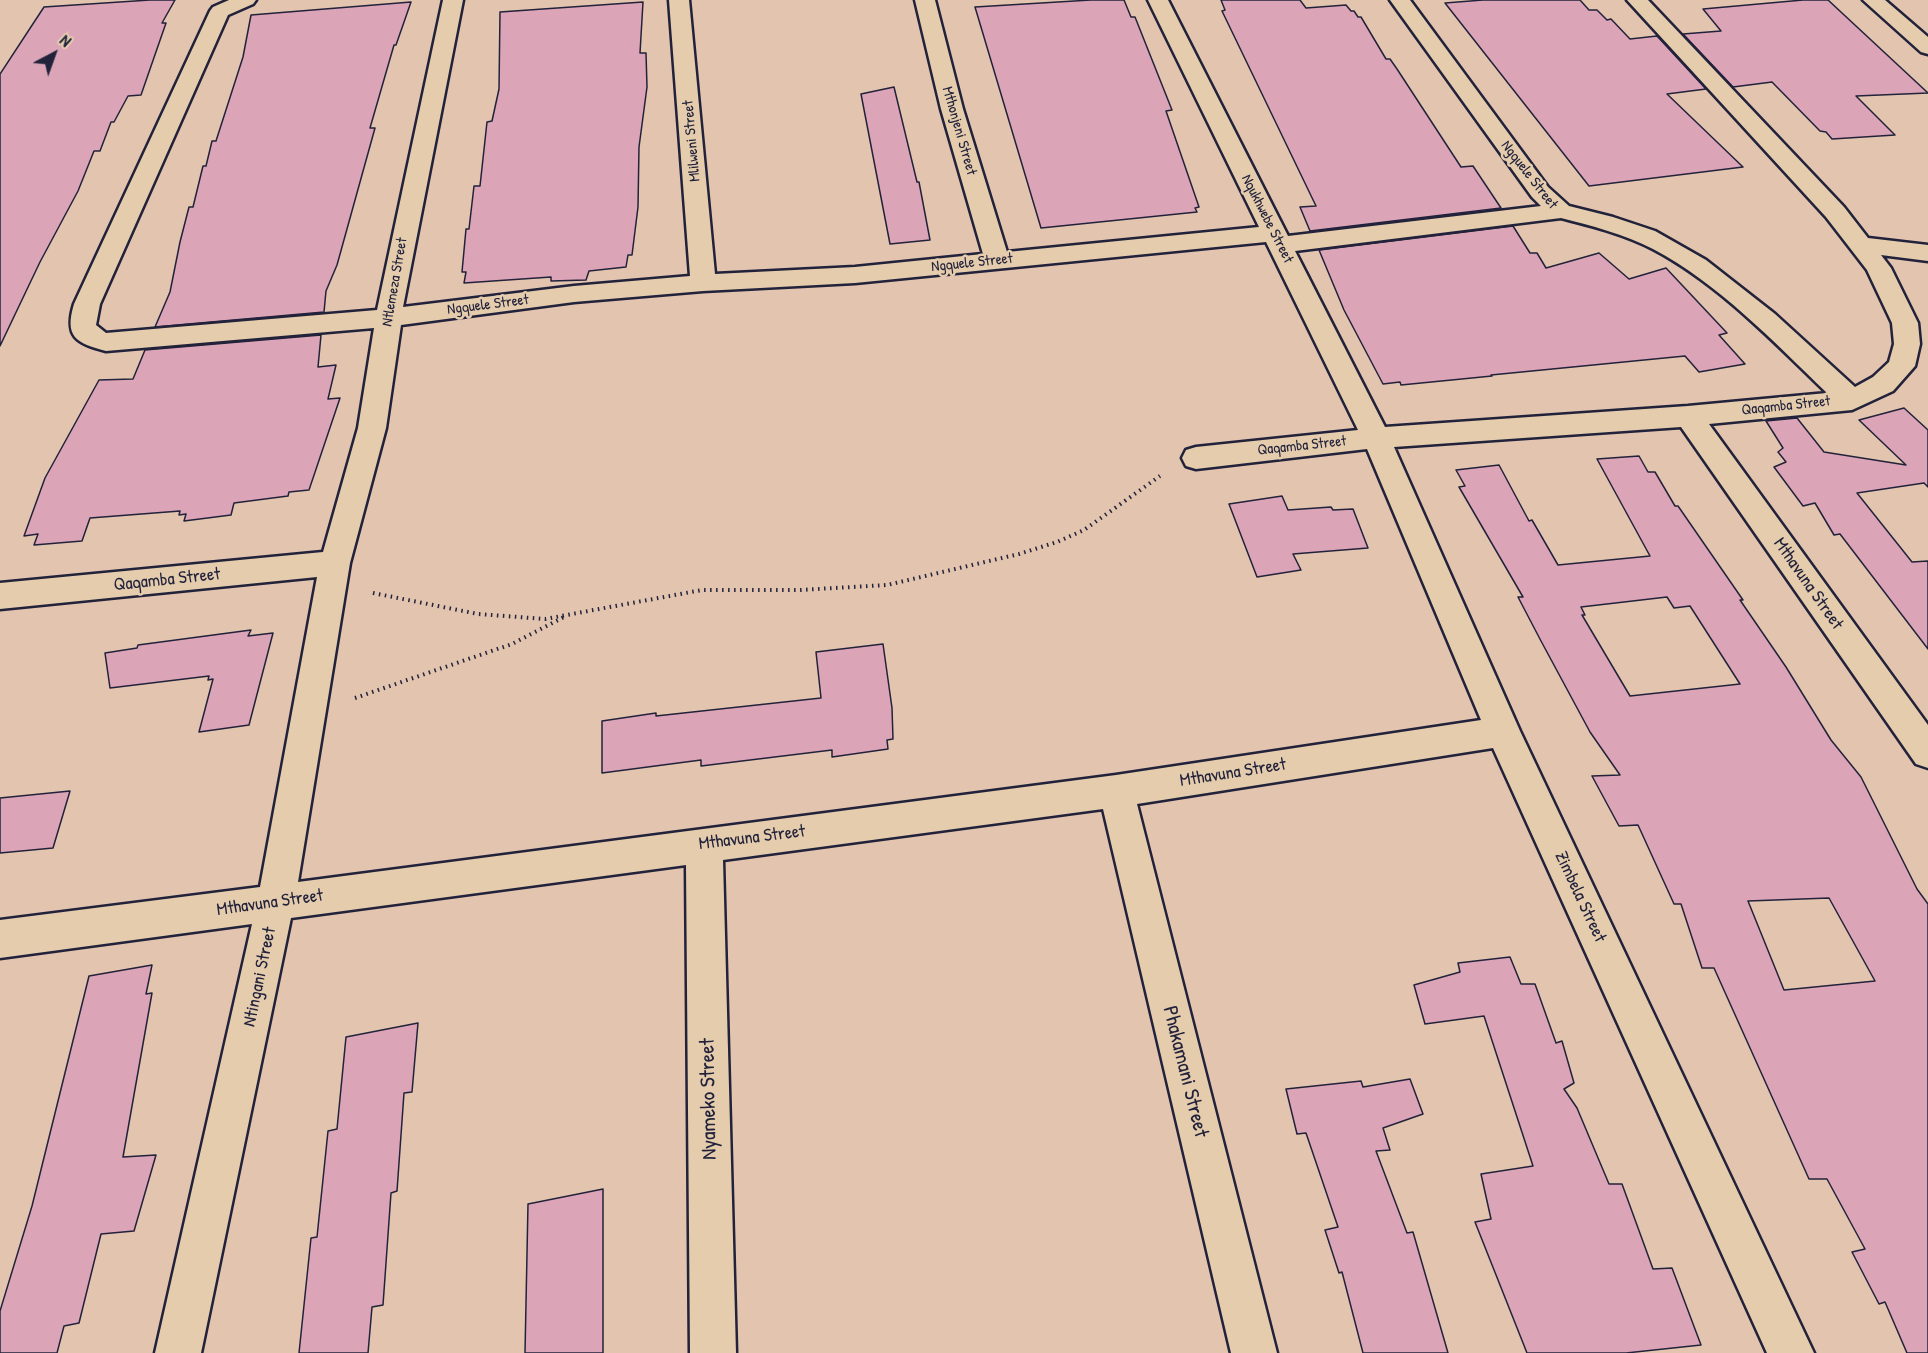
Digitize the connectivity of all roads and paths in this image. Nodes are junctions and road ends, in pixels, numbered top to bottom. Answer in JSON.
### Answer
{"nodes":[{"id":1,"x":246,"y":0,"type":"edge"},
{"id":2,"x":453,"y":0,"type":"edge"},
{"id":3,"x":679,"y":0,"type":"edge"},
{"id":4,"x":925,"y":0,"type":"edge"},
{"id":5,"x":1158,"y":0,"type":"edge"},
{"id":6,"x":1400,"y":0,"type":"edge"},
{"id":7,"x":1637,"y":0,"type":"edge"},
{"id":8,"x":1873,"y":0,"type":"edge"},
{"id":9,"x":1928,"y":48,"type":"edge"},
{"id":10,"x":1561,"y":211,"type":"junction"},
{"id":11,"x":1277,"y":239,"type":"junction"},
{"id":12,"x":1861,"y":245,"type":"junction"},
{"id":13,"x":1928,"y":253,"type":"edge"},
{"id":14,"x":997,"y":261,"type":"junction"},
{"id":15,"x":703,"y":283,"type":"junction"},
{"id":16,"x":389,"y":318,"type":"junction"},
{"id":17,"x":1852,"y":400,"type":"junction"},
{"id":18,"x":1688,"y":416,"type":"junction"},
{"id":19,"x":1376,"y":438,"type":"junction"},
{"id":20,"x":1196,"y":458,"type":"joint"},
{"id":21,"x":333,"y":574,"type":"junction"},
{"id":22,"x":0,"y":596,"type":"edge"},
{"id":23,"x":571,"y":614,"type":"junction"},
{"id":24,"x":309,"y":713,"type":"junction"},
{"id":25,"x":1503,"y":732,"type":"junction"},
{"id":26,"x":1928,"y":753,"type":"edge"},
{"id":27,"x":1116,"y":791,"type":"junction"},
{"id":28,"x":704,"y":844,"type":"junction"},
{"id":29,"x":276,"y":902,"type":"junction"},
{"id":30,"x":0,"y":939,"type":"edge"},
{"id":31,"x":178,"y":1353,"type":"edge"},
{"id":32,"x":713,"y":1353,"type":"edge"},
{"id":33,"x":1254,"y":1353,"type":"edge"},
{"id":34,"x":1791,"y":1353,"type":"edge"}],
"edges":[{"from":1,"to":16,"type":"street","name":"Ngquele Street"},
{"from":2,"to":16,"type":"street","name":"Ntlemeza Street"},
{"from":3,"to":15,"type":"street","name":"Mlilweni Street"},
{"from":4,"to":14,"type":"street","name":"Mthonjeni Street"},
{"from":5,"to":11,"type":"street","name":"Nqukhwebe Street"},
{"from":6,"to":10,"type":"street","name":"Ngquele Street"},
{"from":7,"to":12,"type":"street","name":"Qaqamba Street"},
{"from":8,"to":9,"type":"street"},
{"from":10,"to":11,"type":"street","name":"Ngquele Street"},
{"from":10,"to":17,"type":"street"},
{"from":11,"to":14,"type":"street","name":"Ngquele Street"},
{"from":11,"to":19,"type":"street","name":"Nqukhwebe Street"},
{"from":12,"to":13,"type":"street"},
{"from":12,"to":17,"type":"street","name":"Qaqamba Street"},
{"from":14,"to":15,"type":"street","name":"Ngquele Street"},
{"from":15,"to":16,"type":"street","name":"Ngquele Street"},
{"from":16,"to":21,"type":"street","name":"Ntlemeza Street"},
{"from":17,"to":18,"type":"street","name":"Qaqamba Street"},
{"from":18,"to":19,"type":"street","name":"Qaqamba Street"},
{"from":18,"to":26,"type":"street","name":"Mthavuna Street"},
{"from":19,"to":20,"type":"street","name":"Qaqamba Street"},
{"from":19,"to":25,"type":"street","name":"Zimbela Street"},
{"from":20,"to":23,"type":"path"},
{"from":21,"to":22,"type":"street","name":"Qaqamba Street"},
{"from":21,"to":23,"type":"path"},
{"from":21,"to":24,"type":"street","name":"Ntingani Street"},
{"from":23,"to":24,"type":"path"},
{"from":24,"to":29,"type":"street","name":"Ntingani Street"},
{"from":25,"to":27,"type":"street","name":"Mthavuna Street"},
{"from":25,"to":34,"type":"street","name":"Zimbela Street"},
{"from":27,"to":28,"type":"street","name":"Mthavuna Street"},
{"from":27,"to":33,"type":"street","name":"Phakamani Street"},
{"from":28,"to":29,"type":"street","name":"Mthavuna Street"},
{"from":28,"to":32,"type":"street","name":"Nyameko Street"},
{"from":29,"to":30,"type":"street","name":"Mthavuna Street"},
{"from":29,"to":31,"type":"street","name":"Ntingani Street"}]}
